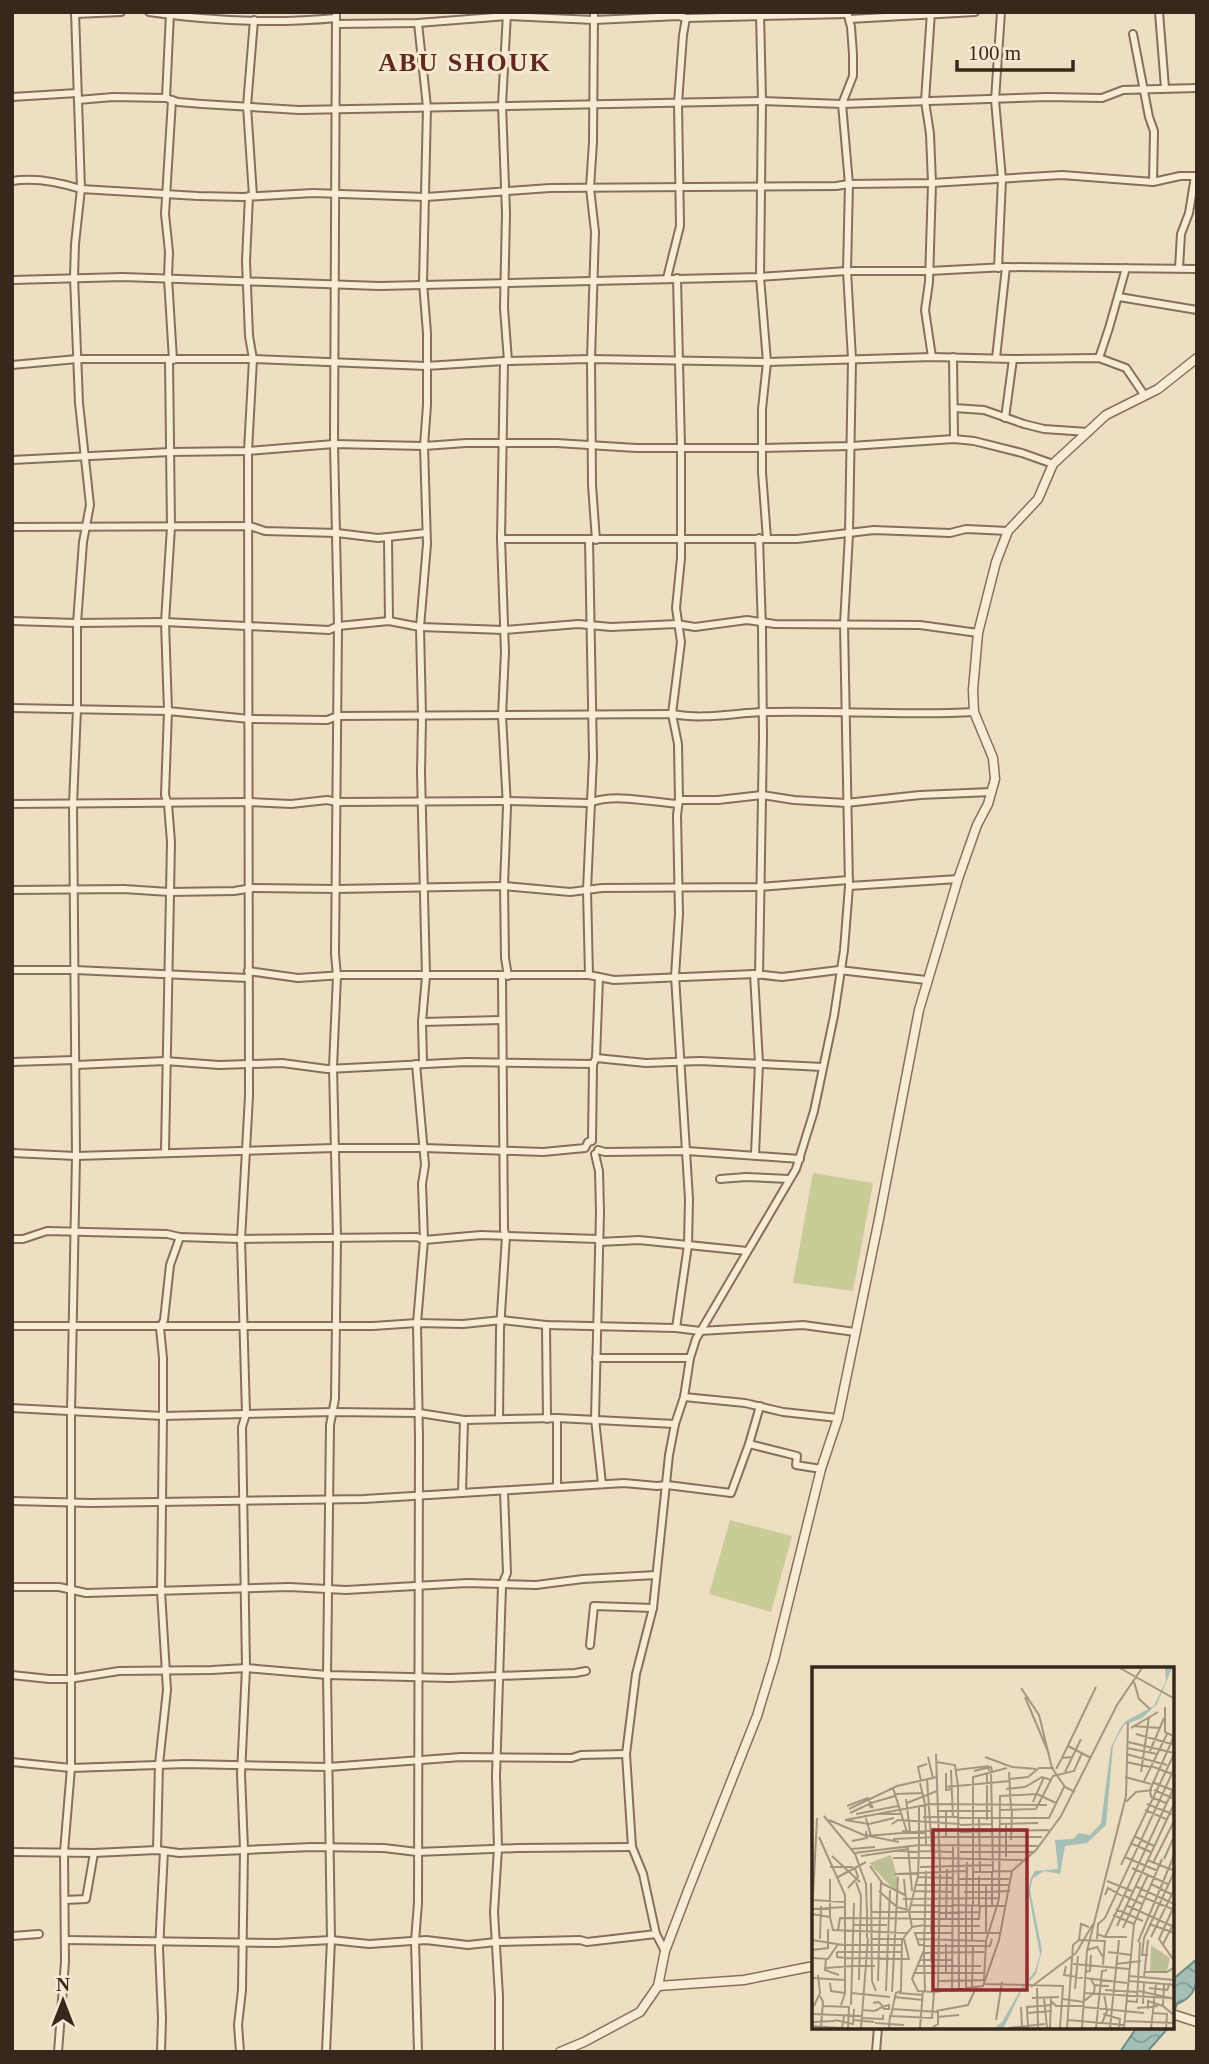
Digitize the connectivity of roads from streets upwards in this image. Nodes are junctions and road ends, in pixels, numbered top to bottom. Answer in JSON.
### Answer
{"nodes":[{"id":1,"x":121,"y":12,"type":"edge"},
{"id":2,"x":149,"y":12,"type":"edge"},
{"id":3,"x":426,"y":12,"type":"edge"},
{"id":4,"x":975,"y":12,"type":"edge"},
{"id":5,"x":1001,"y":12,"type":"edge"},
{"id":6,"x":1159,"y":12,"type":"edge"},
{"id":7,"x":75,"y":13,"type":"edge"},
{"id":8,"x":170,"y":14,"type":"edge"},
{"id":9,"x":507,"y":14,"type":"edge"},
{"id":10,"x":760,"y":14,"type":"edge"},
{"id":11,"x":931,"y":14,"type":"edge"},
{"id":12,"x":681,"y":15,"type":"edge"},
{"id":13,"x":848,"y":15,"type":"edge"},
{"id":14,"x":594,"y":16,"type":"edge"},
{"id":15,"x":251,"y":17,"type":"edge"},
{"id":16,"x":336,"y":18,"type":"edge"},
{"id":17,"x":422,"y":23,"type":"junction"},
{"id":18,"x":1133,"y":34,"type":"dead end"},
{"id":19,"x":1165,"y":88,"type":"junction"},
{"id":20,"x":1197,"y":88,"type":"edge"},
{"id":21,"x":1145,"y":89,"type":"junction"},
{"id":22,"x":12,"y":97,"type":"edge"},
{"id":23,"x":77,"y":97,"type":"junction"},
{"id":24,"x":169,"y":99,"type":"junction"},
{"id":25,"x":995,"y":100,"type":"junction"},
{"id":26,"x":762,"y":101,"type":"junction"},
{"id":27,"x":925,"y":101,"type":"junction"},
{"id":28,"x":678,"y":103,"type":"junction"},
{"id":29,"x":842,"y":104,"type":"junction"},
{"id":30,"x":502,"y":105,"type":"junction"},
{"id":31,"x":592,"y":105,"type":"junction"},
{"id":32,"x":247,"y":106,"type":"junction"},
{"id":33,"x":427,"y":107,"type":"junction"},
{"id":34,"x":336,"y":109,"type":"junction"},
{"id":35,"x":1196,"y":176,"type":"edge"},
{"id":36,"x":1002,"y":179,"type":"junction"},
{"id":37,"x":12,"y":181,"type":"edge"},
{"id":38,"x":1153,"y":182,"type":"junction"},
{"id":39,"x":932,"y":183,"type":"junction"},
{"id":40,"x":849,"y":184,"type":"junction"},
{"id":41,"x":679,"y":187,"type":"junction"},
{"id":42,"x":761,"y":187,"type":"junction"},
{"id":43,"x":590,"y":188,"type":"junction"},
{"id":44,"x":81,"y":189,"type":"junction"},
{"id":45,"x":506,"y":191,"type":"junction"},
{"id":46,"x":167,"y":194,"type":"junction"},
{"id":47,"x":337,"y":194,"type":"junction"},
{"id":48,"x":251,"y":196,"type":"junction"},
{"id":49,"x":426,"y":197,"type":"junction"},
{"id":50,"x":1002,"y":268,"type":"junction"},
{"id":51,"x":1126,"y":268,"type":"junction"},
{"id":52,"x":1179,"y":268,"type":"junction"},
{"id":53,"x":1197,"y":269,"type":"edge"},
{"id":54,"x":847,"y":271,"type":"junction"},
{"id":55,"x":929,"y":271,"type":"junction"},
{"id":56,"x":74,"y":277,"type":"junction"},
{"id":57,"x":760,"y":277,"type":"junction"},
{"id":58,"x":168,"y":278,"type":"junction"},
{"id":59,"x":667,"y":278,"type":"junction"},
{"id":60,"x":677,"y":278,"type":"junction"},
{"id":61,"x":593,"y":279,"type":"junction"},
{"id":62,"x":12,"y":280,"type":"edge"},
{"id":63,"x":247,"y":281,"type":"junction"},
{"id":64,"x":504,"y":282,"type":"junction"},
{"id":65,"x":423,"y":283,"type":"junction"},
{"id":66,"x":337,"y":285,"type":"junction"},
{"id":67,"x":1119,"y":297,"type":"junction"},
{"id":68,"x":1197,"y":310,"type":"edge"},
{"id":69,"x":932,"y":357,"type":"junction"},
{"id":70,"x":953,"y":357,"type":"junction"},
{"id":71,"x":996,"y":358,"type":"junction"},
{"id":72,"x":1098,"y":358,"type":"junction"},
{"id":73,"x":77,"y":359,"type":"junction"},
{"id":74,"x":253,"y":359,"type":"junction"},
{"id":75,"x":591,"y":359,"type":"junction"},
{"id":76,"x":852,"y":359,"type":"junction"},
{"id":77,"x":1013,"y":359,"type":"junction"},
{"id":78,"x":1197,"y":359,"type":"edge"},
{"id":79,"x":171,"y":360,"type":"junction"},
{"id":80,"x":680,"y":360,"type":"junction"},
{"id":81,"x":506,"y":361,"type":"junction"},
{"id":82,"x":336,"y":362,"type":"junction"},
{"id":83,"x":767,"y":362,"type":"junction"},
{"id":84,"x":12,"y":365,"type":"edge"},
{"id":85,"x":426,"y":366,"type":"junction"},
{"id":86,"x":1146,"y":396,"type":"junction"},
{"id":87,"x":954,"y":408,"type":"junction"},
{"id":88,"x":1005,"y":418,"type":"junction"},
{"id":89,"x":1088,"y":432,"type":"junction"},
{"id":90,"x":954,"y":439,"type":"junction"},
{"id":91,"x":334,"y":443,"type":"junction"},
{"id":92,"x":503,"y":443,"type":"junction"},
{"id":93,"x":424,"y":446,"type":"junction"},
{"id":94,"x":592,"y":446,"type":"junction"},
{"id":95,"x":851,"y":446,"type":"junction"},
{"id":96,"x":681,"y":447,"type":"junction"},
{"id":97,"x":762,"y":448,"type":"junction"},
{"id":98,"x":248,"y":451,"type":"junction"},
{"id":99,"x":170,"y":452,"type":"junction"},
{"id":100,"x":85,"y":457,"type":"junction"},
{"id":101,"x":12,"y":460,"type":"edge"},
{"id":102,"x":1053,"y":464,"type":"junction"},
{"id":103,"x":250,"y":526,"type":"junction"},
{"id":104,"x":12,"y":527,"type":"edge"},
{"id":105,"x":171,"y":527,"type":"junction"},
{"id":106,"x":86,"y":528,"type":"junction"},
{"id":107,"x":1007,"y":531,"type":"junction"},
{"id":108,"x":337,"y":533,"type":"junction"},
{"id":109,"x":426,"y":533,"type":"junction"},
{"id":110,"x":849,"y":534,"type":"junction"},
{"id":111,"x":388,"y":538,"type":"junction"},
{"id":112,"x":680,"y":538,"type":"junction"},
{"id":113,"x":759,"y":538,"type":"junction"},
{"id":114,"x":501,"y":539,"type":"junction"},
{"id":115,"x":767,"y":539,"type":"junction"},
{"id":116,"x":592,"y":540,"type":"junction"},
{"id":117,"x":12,"y":621,"type":"edge"},
{"id":118,"x":389,"y":621,"type":"junction"},
{"id":119,"x":165,"y":622,"type":"junction"},
{"id":120,"x":762,"y":622,"type":"junction"},
{"id":121,"x":76,"y":623,"type":"junction"},
{"id":122,"x":677,"y":624,"type":"junction"},
{"id":123,"x":844,"y":624,"type":"junction"},
{"id":124,"x":338,"y":626,"type":"junction"},
{"id":125,"x":591,"y":626,"type":"junction"},
{"id":126,"x":248,"y":627,"type":"junction"},
{"id":127,"x":420,"y":627,"type":"junction"},
{"id":128,"x":504,"y":630,"type":"junction"},
{"id":129,"x":978,"y":633,"type":"junction"},
{"id":130,"x":12,"y":708,"type":"edge"},
{"id":131,"x":77,"y":709,"type":"junction"},
{"id":132,"x":168,"y":711,"type":"junction"},
{"id":133,"x":761,"y":712,"type":"junction"},
{"id":134,"x":846,"y":712,"type":"junction"},
{"id":135,"x":974,"y":712,"type":"junction"},
{"id":136,"x":593,"y":714,"type":"junction"},
{"id":137,"x":672,"y":714,"type":"junction"},
{"id":138,"x":338,"y":716,"type":"junction"},
{"id":139,"x":422,"y":716,"type":"junction"},
{"id":140,"x":502,"y":716,"type":"junction"},
{"id":141,"x":250,"y":719,"type":"junction"},
{"id":142,"x":990,"y":792,"type":"junction"},
{"id":143,"x":762,"y":795,"type":"junction"},
{"id":144,"x":506,"y":801,"type":"junction"},
{"id":145,"x":248,"y":802,"type":"junction"},
{"id":146,"x":337,"y":802,"type":"junction"},
{"id":147,"x":422,"y":802,"type":"junction"},
{"id":148,"x":679,"y":802,"type":"junction"},
{"id":149,"x":590,"y":803,"type":"junction"},
{"id":150,"x":846,"y":803,"type":"junction"},
{"id":151,"x":12,"y":804,"type":"edge"},
{"id":152,"x":73,"y":804,"type":"junction"},
{"id":153,"x":168,"y":804,"type":"junction"},
{"id":154,"x":958,"y":879,"type":"junction"},
{"id":155,"x":849,"y":883,"type":"junction"},
{"id":156,"x":503,"y":886,"type":"junction"},
{"id":157,"x":423,"y":887,"type":"junction"},
{"id":158,"x":760,"y":887,"type":"junction"},
{"id":159,"x":679,"y":888,"type":"junction"},
{"id":160,"x":336,"y":889,"type":"junction"},
{"id":161,"x":12,"y":890,"type":"edge"},
{"id":162,"x":74,"y":890,"type":"junction"},
{"id":163,"x":247,"y":890,"type":"junction"},
{"id":164,"x":587,"y":890,"type":"junction"},
{"id":165,"x":169,"y":892,"type":"junction"},
{"id":166,"x":12,"y":970,"type":"edge"},
{"id":167,"x":75,"y":970,"type":"junction"},
{"id":168,"x":839,"y":970,"type":"junction"},
{"id":169,"x":248,"y":974,"type":"junction"},
{"id":170,"x":756,"y":974,"type":"junction"},
{"id":171,"x":169,"y":975,"type":"junction"},
{"id":172,"x":589,"y":975,"type":"junction"},
{"id":173,"x":337,"y":976,"type":"junction"},
{"id":174,"x":426,"y":976,"type":"junction"},
{"id":175,"x":505,"y":976,"type":"junction"},
{"id":176,"x":675,"y":976,"type":"junction"},
{"id":177,"x":599,"y":977,"type":"junction"},
{"id":178,"x":926,"y":980,"type":"junction"},
{"id":179,"x":501,"y":1020,"type":"junction"},
{"id":180,"x":422,"y":1022,"type":"junction"},
{"id":181,"x":165,"y":1061,"type":"junction"},
{"id":182,"x":502,"y":1061,"type":"junction"},
{"id":183,"x":595,"y":1061,"type":"junction"},
{"id":184,"x":681,"y":1061,"type":"junction"},
{"id":185,"x":12,"y":1062,"type":"edge"},
{"id":186,"x":76,"y":1063,"type":"junction"},
{"id":187,"x":248,"y":1063,"type":"junction"},
{"id":188,"x":758,"y":1063,"type":"junction"},
{"id":189,"x":420,"y":1064,"type":"junction"},
{"id":190,"x":333,"y":1067,"type":"junction"},
{"id":191,"x":823,"y":1067,"type":"junction"},
{"id":192,"x":592,"y":1141,"type":"junction"},
{"id":193,"x":334,"y":1148,"type":"junction"},
{"id":194,"x":424,"y":1148,"type":"junction"},
{"id":195,"x":585,"y":1148,"type":"junction"},
{"id":196,"x":245,"y":1150,"type":"junction"},
{"id":197,"x":687,"y":1151,"type":"junction"},
{"id":198,"x":165,"y":1152,"type":"junction"},
{"id":199,"x":504,"y":1152,"type":"junction"},
{"id":200,"x":597,"y":1152,"type":"junction"},
{"id":201,"x":12,"y":1153,"type":"edge"},
{"id":202,"x":755,"y":1154,"type":"junction"},
{"id":203,"x":76,"y":1156,"type":"junction"},
{"id":204,"x":800,"y":1159,"type":"junction"},
{"id":205,"x":720,"y":1179,"type":"dead end"},
{"id":206,"x":789,"y":1179,"type":"junction"},
{"id":207,"x":75,"y":1232,"type":"junction"},
{"id":208,"x":506,"y":1236,"type":"junction"},
{"id":209,"x":180,"y":1237,"type":"junction"},
{"id":210,"x":337,"y":1237,"type":"junction"},
{"id":211,"x":12,"y":1239,"type":"edge"},
{"id":212,"x":241,"y":1239,"type":"junction"},
{"id":213,"x":424,"y":1240,"type":"junction"},
{"id":214,"x":599,"y":1240,"type":"junction"},
{"id":215,"x":688,"y":1245,"type":"junction"},
{"id":216,"x":747,"y":1251,"type":"junction"},
{"id":217,"x":502,"y":1320,"type":"junction"},
{"id":218,"x":417,"y":1323,"type":"junction"},
{"id":219,"x":334,"y":1325,"type":"junction"},
{"id":220,"x":546,"y":1325,"type":"junction"},
{"id":221,"x":596,"y":1325,"type":"junction"},
{"id":222,"x":12,"y":1326,"type":"edge"},
{"id":223,"x":243,"y":1327,"type":"junction"},
{"id":224,"x":73,"y":1328,"type":"junction"},
{"id":225,"x":160,"y":1328,"type":"junction"},
{"id":226,"x":676,"y":1328,"type":"junction"},
{"id":227,"x":701,"y":1331,"type":"junction"},
{"id":228,"x":855,"y":1332,"type":"junction"},
{"id":229,"x":596,"y":1358,"type":"junction"},
{"id":230,"x":690,"y":1358,"type":"junction"},
{"id":231,"x":684,"y":1397,"type":"junction"},
{"id":232,"x":760,"y":1405,"type":"junction"},
{"id":233,"x":12,"y":1408,"type":"edge"},
{"id":234,"x":71,"y":1412,"type":"junction"},
{"id":235,"x":332,"y":1412,"type":"junction"},
{"id":236,"x":419,"y":1413,"type":"junction"},
{"id":237,"x":246,"y":1414,"type":"junction"},
{"id":238,"x":163,"y":1416,"type":"junction"},
{"id":239,"x":557,"y":1418,"type":"junction"},
{"id":240,"x":838,"y":1418,"type":"junction"},
{"id":241,"x":499,"y":1419,"type":"junction"},
{"id":242,"x":547,"y":1419,"type":"junction"},
{"id":243,"x":595,"y":1419,"type":"junction"},
{"id":244,"x":464,"y":1420,"type":"junction"},
{"id":245,"x":675,"y":1424,"type":"junction"},
{"id":246,"x":749,"y":1444,"type":"junction"},
{"id":247,"x":821,"y":1469,"type":"junction"},
{"id":248,"x":602,"y":1484,"type":"junction"},
{"id":249,"x":667,"y":1485,"type":"junction"},
{"id":250,"x":557,"y":1487,"type":"junction"},
{"id":251,"x":504,"y":1491,"type":"junction"},
{"id":252,"x":462,"y":1493,"type":"junction"},
{"id":253,"x":419,"y":1496,"type":"junction"},
{"id":254,"x":330,"y":1499,"type":"junction"},
{"id":255,"x":12,"y":1501,"type":"edge"},
{"id":256,"x":161,"y":1501,"type":"junction"},
{"id":257,"x":71,"y":1502,"type":"junction"},
{"id":258,"x":244,"y":1502,"type":"junction"},
{"id":259,"x":656,"y":1575,"type":"junction"},
{"id":260,"x":502,"y":1585,"type":"junction"},
{"id":261,"x":418,"y":1586,"type":"junction"},
{"id":262,"x":12,"y":1587,"type":"edge"},
{"id":263,"x":244,"y":1589,"type":"junction"},
{"id":264,"x":327,"y":1590,"type":"junction"},
{"id":265,"x":72,"y":1591,"type":"junction"},
{"id":266,"x":161,"y":1591,"type":"junction"},
{"id":267,"x":653,"y":1608,"type":"junction"},
{"id":268,"x":590,"y":1645,"type":"dead end"},
{"id":269,"x":246,"y":1668,"type":"junction"},
{"id":270,"x":165,"y":1671,"type":"junction"},
{"id":271,"x":586,"y":1671,"type":"dead end"},
{"id":272,"x":12,"y":1675,"type":"edge"},
{"id":273,"x":327,"y":1675,"type":"junction"},
{"id":274,"x":500,"y":1675,"type":"junction"},
{"id":275,"x":419,"y":1677,"type":"junction"},
{"id":276,"x":69,"y":1679,"type":"junction"},
{"id":277,"x":626,"y":1754,"type":"junction"},
{"id":278,"x":497,"y":1759,"type":"junction"},
{"id":279,"x":418,"y":1761,"type":"junction"},
{"id":280,"x":12,"y":1762,"type":"edge"},
{"id":281,"x":159,"y":1764,"type":"junction"},
{"id":282,"x":242,"y":1765,"type":"junction"},
{"id":283,"x":328,"y":1767,"type":"junction"},
{"id":284,"x":71,"y":1768,"type":"junction"},
{"id":285,"x":632,"y":1847,"type":"junction"},
{"id":286,"x":498,"y":1848,"type":"junction"},
{"id":287,"x":329,"y":1849,"type":"junction"},
{"id":288,"x":244,"y":1850,"type":"junction"},
{"id":289,"x":160,"y":1851,"type":"junction"},
{"id":290,"x":12,"y":1852,"type":"edge"},
{"id":291,"x":64,"y":1852,"type":"junction"},
{"id":292,"x":417,"y":1852,"type":"junction"},
{"id":293,"x":94,"y":1853,"type":"junction"},
{"id":294,"x":65,"y":1900,"type":"junction"},
{"id":295,"x":39,"y":1934,"type":"dead end"},
{"id":296,"x":656,"y":1934,"type":"junction"},
{"id":297,"x":12,"y":1936,"type":"edge"},
{"id":298,"x":66,"y":1940,"type":"junction"},
{"id":299,"x":159,"y":1940,"type":"junction"},
{"id":300,"x":331,"y":1940,"type":"junction"},
{"id":301,"x":241,"y":1941,"type":"junction"},
{"id":302,"x":415,"y":1941,"type":"junction"},
{"id":303,"x":496,"y":1942,"type":"junction"},
{"id":304,"x":665,"y":1951,"type":"junction"},
{"id":305,"x":812,"y":1966,"type":"edge"},
{"id":306,"x":658,"y":1986,"type":"junction"},
{"id":307,"x":1175,"y":2015,"type":"edge"},
{"id":308,"x":1197,"y":2022,"type":"edge"},
{"id":309,"x":878,"y":2029,"type":"edge"},
{"id":310,"x":58,"y":2052,"type":"edge"},
{"id":311,"x":161,"y":2052,"type":"edge"},
{"id":312,"x":240,"y":2052,"type":"edge"},
{"id":313,"x":326,"y":2052,"type":"edge"},
{"id":314,"x":418,"y":2052,"type":"edge"},
{"id":315,"x":499,"y":2052,"type":"edge"},
{"id":316,"x":559,"y":2052,"type":"edge"},
{"id":317,"x":876,"y":2052,"type":"edge"}],
"edges":[{"from":1,"to":7,"type":"street"},
{"from":2,"to":8,"type":"street"},
{"from":3,"to":17,"type":"street"},
{"from":4,"to":11,"type":"street"},
{"from":5,"to":25,"type":"street"},
{"from":6,"to":19,"type":"street"},
{"from":7,"to":23,"type":"street"},
{"from":8,"to":15,"type":"street"},
{"from":8,"to":24,"type":"street"},
{"from":9,"to":14,"type":"street"},
{"from":9,"to":17,"type":"street"},
{"from":9,"to":30,"type":"street"},
{"from":10,"to":12,"type":"street"},
{"from":10,"to":13,"type":"street"},
{"from":10,"to":26,"type":"street"},
{"from":11,"to":13,"type":"street"},
{"from":11,"to":27,"type":"street"},
{"from":12,"to":14,"type":"street"},
{"from":12,"to":28,"type":"street"},
{"from":13,"to":29,"type":"street"},
{"from":14,"to":31,"type":"street"},
{"from":15,"to":16,"type":"street"},
{"from":15,"to":32,"type":"street"},
{"from":16,"to":17,"type":"street"},
{"from":16,"to":34,"type":"street"},
{"from":17,"to":33,"type":"street"},
{"from":18,"to":21,"type":"street"},
{"from":19,"to":20,"type":"street"},
{"from":19,"to":21,"type":"street"},
{"from":21,"to":25,"type":"street"},
{"from":21,"to":38,"type":"street"},
{"from":22,"to":23,"type":"street"},
{"from":23,"to":24,"type":"street"},
{"from":23,"to":44,"type":"street"},
{"from":24,"to":32,"type":"street"},
{"from":24,"to":46,"type":"street"},
{"from":25,"to":27,"type":"street"},
{"from":25,"to":36,"type":"street"},
{"from":26,"to":28,"type":"street"},
{"from":26,"to":29,"type":"street"},
{"from":26,"to":42,"type":"street"},
{"from":27,"to":29,"type":"street"},
{"from":27,"to":39,"type":"street"},
{"from":28,"to":31,"type":"street"},
{"from":28,"to":41,"type":"street"},
{"from":29,"to":40,"type":"street"},
{"from":30,"to":31,"type":"street"},
{"from":30,"to":33,"type":"street"},
{"from":30,"to":45,"type":"street"},
{"from":31,"to":43,"type":"street"},
{"from":32,"to":34,"type":"street"},
{"from":32,"to":48,"type":"street"},
{"from":33,"to":34,"type":"street"},
{"from":33,"to":49,"type":"street"},
{"from":34,"to":47,"type":"street"},
{"from":35,"to":38,"type":"street"},
{"from":35,"to":52,"type":"street"},
{"from":36,"to":38,"type":"street"},
{"from":36,"to":39,"type":"street"},
{"from":36,"to":50,"type":"street"},
{"from":37,"to":44,"type":"street"},
{"from":39,"to":40,"type":"street"},
{"from":39,"to":55,"type":"street"},
{"from":40,"to":42,"type":"street"},
{"from":40,"to":54,"type":"street"},
{"from":41,"to":42,"type":"street"},
{"from":41,"to":43,"type":"street"},
{"from":41,"to":59,"type":"street"},
{"from":42,"to":57,"type":"street"},
{"from":43,"to":45,"type":"street"},
{"from":43,"to":61,"type":"street"},
{"from":44,"to":46,"type":"street"},
{"from":44,"to":56,"type":"street"},
{"from":45,"to":49,"type":"street"},
{"from":45,"to":64,"type":"street"},
{"from":46,"to":48,"type":"street"},
{"from":46,"to":58,"type":"street"},
{"from":47,"to":48,"type":"street"},
{"from":47,"to":49,"type":"street"},
{"from":47,"to":66,"type":"street"},
{"from":48,"to":63,"type":"street"},
{"from":49,"to":65,"type":"street"},
{"from":50,"to":51,"type":"street"},
{"from":50,"to":55,"type":"street"},
{"from":50,"to":71,"type":"street"},
{"from":51,"to":52,"type":"street"},
{"from":51,"to":67,"type":"street"},
{"from":52,"to":53,"type":"street"},
{"from":54,"to":55,"type":"street"},
{"from":54,"to":57,"type":"street"},
{"from":54,"to":76,"type":"street"},
{"from":55,"to":69,"type":"street"},
{"from":56,"to":58,"type":"street"},
{"from":56,"to":62,"type":"street"},
{"from":56,"to":73,"type":"street"},
{"from":57,"to":60,"type":"street"},
{"from":57,"to":83,"type":"street"},
{"from":58,"to":63,"type":"street"},
{"from":58,"to":79,"type":"street"},
{"from":59,"to":60,"type":"street"},
{"from":59,"to":61,"type":"street"},
{"from":60,"to":80,"type":"street"},
{"from":61,"to":64,"type":"street"},
{"from":61,"to":75,"type":"street"},
{"from":63,"to":66,"type":"street"},
{"from":63,"to":74,"type":"street"},
{"from":64,"to":65,"type":"street"},
{"from":64,"to":81,"type":"street"},
{"from":65,"to":66,"type":"street"},
{"from":65,"to":85,"type":"street"},
{"from":66,"to":82,"type":"street"},
{"from":67,"to":68,"type":"street"},
{"from":67,"to":72,"type":"street"},
{"from":69,"to":70,"type":"street"},
{"from":69,"to":76,"type":"street"},
{"from":70,"to":71,"type":"street"},
{"from":70,"to":87,"type":"street"},
{"from":71,"to":77,"type":"street"},
{"from":72,"to":77,"type":"street"},
{"from":72,"to":86,"type":"street"},
{"from":73,"to":79,"type":"street"},
{"from":73,"to":84,"type":"street"},
{"from":73,"to":100,"type":"street"},
{"from":74,"to":79,"type":"street"},
{"from":74,"to":82,"type":"street"},
{"from":74,"to":98,"type":"street"},
{"from":75,"to":80,"type":"street"},
{"from":75,"to":81,"type":"street"},
{"from":75,"to":94,"type":"street"},
{"from":76,"to":83,"type":"street"},
{"from":76,"to":95,"type":"street"},
{"from":77,"to":88,"type":"street"},
{"from":78,"to":86,"type":"street"},
{"from":79,"to":99,"type":"street"},
{"from":80,"to":83,"type":"street"},
{"from":80,"to":96,"type":"street"},
{"from":81,"to":85,"type":"street"},
{"from":81,"to":92,"type":"street"},
{"from":82,"to":85,"type":"street"},
{"from":82,"to":91,"type":"street"},
{"from":83,"to":97,"type":"street"},
{"from":85,"to":93,"type":"street"},
{"from":86,"to":89,"type":"street"},
{"from":87,"to":88,"type":"street"},
{"from":87,"to":90,"type":"street"},
{"from":88,"to":89,"type":"street"},
{"from":89,"to":102,"type":"street"},
{"from":90,"to":95,"type":"street"},
{"from":90,"to":102,"type":"street"},
{"from":91,"to":93,"type":"street"},
{"from":91,"to":98,"type":"street"},
{"from":91,"to":108,"type":"street"},
{"from":92,"to":93,"type":"street"},
{"from":92,"to":94,"type":"street"},
{"from":92,"to":114,"type":"street"},
{"from":93,"to":109,"type":"street"},
{"from":94,"to":96,"type":"street"},
{"from":94,"to":116,"type":"street"},
{"from":95,"to":97,"type":"street"},
{"from":95,"to":110,"type":"street"},
{"from":96,"to":97,"type":"street"},
{"from":96,"to":112,"type":"street"},
{"from":97,"to":115,"type":"street"},
{"from":98,"to":99,"type":"street"},
{"from":98,"to":103,"type":"street"},
{"from":99,"to":100,"type":"street"},
{"from":99,"to":105,"type":"street"},
{"from":100,"to":101,"type":"street"},
{"from":100,"to":106,"type":"street"},
{"from":102,"to":107,"type":"street"},
{"from":103,"to":105,"type":"street"},
{"from":103,"to":108,"type":"street"},
{"from":103,"to":126,"type":"street"},
{"from":104,"to":106,"type":"street"},
{"from":105,"to":106,"type":"street"},
{"from":105,"to":119,"type":"street"},
{"from":106,"to":121,"type":"street"},
{"from":107,"to":110,"type":"street"},
{"from":107,"to":129,"type":"street"},
{"from":108,"to":111,"type":"street"},
{"from":108,"to":124,"type":"street"},
{"from":109,"to":111,"type":"street"},
{"from":109,"to":127,"type":"street"},
{"from":110,"to":115,"type":"street"},
{"from":110,"to":123,"type":"street"},
{"from":111,"to":118,"type":"street"},
{"from":112,"to":113,"type":"street"},
{"from":112,"to":116,"type":"street"},
{"from":112,"to":122,"type":"street"},
{"from":113,"to":115,"type":"street"},
{"from":113,"to":120,"type":"street"},
{"from":114,"to":116,"type":"street"},
{"from":114,"to":128,"type":"street"},
{"from":116,"to":125,"type":"street"},
{"from":117,"to":121,"type":"street"},
{"from":118,"to":124,"type":"street"},
{"from":118,"to":127,"type":"street"},
{"from":119,"to":121,"type":"street"},
{"from":119,"to":126,"type":"street"},
{"from":119,"to":132,"type":"street"},
{"from":120,"to":122,"type":"street"},
{"from":120,"to":123,"type":"street"},
{"from":120,"to":133,"type":"street"},
{"from":121,"to":131,"type":"street"},
{"from":122,"to":125,"type":"street"},
{"from":122,"to":137,"type":"street"},
{"from":123,"to":129,"type":"street"},
{"from":123,"to":134,"type":"street"},
{"from":124,"to":126,"type":"street"},
{"from":124,"to":138,"type":"street"},
{"from":125,"to":128,"type":"street"},
{"from":125,"to":136,"type":"street"},
{"from":126,"to":141,"type":"street"},
{"from":127,"to":128,"type":"street"},
{"from":127,"to":139,"type":"street"},
{"from":128,"to":140,"type":"street"},
{"from":129,"to":135,"type":"street"},
{"from":130,"to":131,"type":"street"},
{"from":131,"to":132,"type":"street"},
{"from":131,"to":152,"type":"street"},
{"from":132,"to":141,"type":"street"},
{"from":132,"to":153,"type":"street"},
{"from":133,"to":134,"type":"street"},
{"from":133,"to":137,"type":"street"},
{"from":133,"to":143,"type":"street"},
{"from":134,"to":135,"type":"street"},
{"from":134,"to":150,"type":"street"},
{"from":135,"to":142,"type":"street"},
{"from":136,"to":137,"type":"street"},
{"from":136,"to":140,"type":"street"},
{"from":136,"to":149,"type":"street"},
{"from":137,"to":148,"type":"street"},
{"from":138,"to":139,"type":"street"},
{"from":138,"to":141,"type":"street"},
{"from":138,"to":146,"type":"street"},
{"from":139,"to":140,"type":"street"},
{"from":139,"to":147,"type":"street"},
{"from":140,"to":144,"type":"street"},
{"from":141,"to":145,"type":"street"},
{"from":142,"to":150,"type":"street"},
{"from":142,"to":154,"type":"street"},
{"from":143,"to":148,"type":"street"},
{"from":143,"to":150,"type":"street"},
{"from":143,"to":158,"type":"street"},
{"from":144,"to":147,"type":"street"},
{"from":144,"to":149,"type":"street"},
{"from":144,"to":156,"type":"street"},
{"from":145,"to":146,"type":"street"},
{"from":145,"to":153,"type":"street"},
{"from":145,"to":163,"type":"street"},
{"from":146,"to":147,"type":"street"},
{"from":146,"to":160,"type":"street"},
{"from":147,"to":157,"type":"street"},
{"from":148,"to":149,"type":"street"},
{"from":148,"to":159,"type":"street"},
{"from":149,"to":164,"type":"street"},
{"from":150,"to":155,"type":"street"},
{"from":151,"to":152,"type":"street"},
{"from":152,"to":153,"type":"street"},
{"from":152,"to":162,"type":"street"},
{"from":153,"to":165,"type":"street"},
{"from":154,"to":155,"type":"street"},
{"from":154,"to":178,"type":"street"},
{"from":155,"to":158,"type":"street"},
{"from":155,"to":168,"type":"street"},
{"from":156,"to":157,"type":"street"},
{"from":156,"to":164,"type":"street"},
{"from":156,"to":175,"type":"street"},
{"from":157,"to":160,"type":"street"},
{"from":157,"to":174,"type":"street"},
{"from":158,"to":159,"type":"street"},
{"from":158,"to":170,"type":"street"},
{"from":159,"to":164,"type":"street"},
{"from":159,"to":176,"type":"street"},
{"from":160,"to":163,"type":"street"},
{"from":160,"to":173,"type":"street"},
{"from":161,"to":162,"type":"street"},
{"from":162,"to":165,"type":"street"},
{"from":162,"to":167,"type":"street"},
{"from":163,"to":165,"type":"street"},
{"from":163,"to":169,"type":"street"},
{"from":164,"to":172,"type":"street"},
{"from":165,"to":171,"type":"street"},
{"from":166,"to":167,"type":"street"},
{"from":167,"to":171,"type":"street"},
{"from":167,"to":186,"type":"street"},
{"from":168,"to":170,"type":"street"},
{"from":168,"to":178,"type":"street"},
{"from":168,"to":191,"type":"street"},
{"from":169,"to":171,"type":"street"},
{"from":169,"to":173,"type":"street"},
{"from":169,"to":187,"type":"street"},
{"from":170,"to":176,"type":"street"},
{"from":170,"to":188,"type":"street"},
{"from":171,"to":181,"type":"street"},
{"from":172,"to":175,"type":"street"},
{"from":172,"to":177,"type":"street"},
{"from":173,"to":174,"type":"street"},
{"from":173,"to":190,"type":"street"},
{"from":174,"to":175,"type":"street"},
{"from":174,"to":180,"type":"street"},
{"from":175,"to":179,"type":"street"},
{"from":176,"to":177,"type":"street"},
{"from":176,"to":184,"type":"street"},
{"from":177,"to":183,"type":"street"},
{"from":178,"to":228,"type":"street"},
{"from":179,"to":180,"type":"street"},
{"from":179,"to":182,"type":"street"},
{"from":180,"to":189,"type":"street"},
{"from":181,"to":186,"type":"street"},
{"from":181,"to":187,"type":"street"},
{"from":181,"to":198,"type":"street"},
{"from":182,"to":183,"type":"street"},
{"from":182,"to":189,"type":"street"},
{"from":182,"to":199,"type":"street"},
{"from":183,"to":184,"type":"street"},
{"from":183,"to":192,"type":"street"},
{"from":184,"to":188,"type":"street"},
{"from":184,"to":197,"type":"street"},
{"from":185,"to":186,"type":"street"},
{"from":186,"to":203,"type":"street"},
{"from":187,"to":190,"type":"street"},
{"from":187,"to":196,"type":"street"},
{"from":188,"to":191,"type":"street"},
{"from":188,"to":202,"type":"street"},
{"from":189,"to":190,"type":"street"},
{"from":189,"to":194,"type":"street"},
{"from":190,"to":193,"type":"street"},
{"from":191,"to":204,"type":"street"},
{"from":192,"to":195,"type":"street"},
{"from":192,"to":200,"type":"street"},
{"from":193,"to":194,"type":"street"},
{"from":193,"to":196,"type":"street"},
{"from":193,"to":210,"type":"street"},
{"from":194,"to":199,"type":"street"},
{"from":194,"to":213,"type":"street"},
{"from":195,"to":199,"type":"street"},
{"from":195,"to":200,"type":"street"},
{"from":196,"to":198,"type":"street"},
{"from":196,"to":212,"type":"street"},
{"from":197,"to":200,"type":"street"},
{"from":197,"to":202,"type":"street"},
{"from":197,"to":215,"type":"street"},
{"from":198,"to":203,"type":"street"},
{"from":199,"to":208,"type":"street"},
{"from":200,"to":214,"type":"street"},
{"from":201,"to":203,"type":"street"},
{"from":202,"to":204,"type":"street"},
{"from":203,"to":207,"type":"street"},
{"from":204,"to":206,"type":"street"},
{"from":205,"to":206,"type":"street"},
{"from":206,"to":216,"type":"street"},
{"from":207,"to":209,"type":"street"},
{"from":207,"to":211,"type":"street"},
{"from":207,"to":224,"type":"street"},
{"from":208,"to":213,"type":"street"},
{"from":208,"to":214,"type":"street"},
{"from":208,"to":217,"type":"street"},
{"from":209,"to":212,"type":"street"},
{"from":209,"to":225,"type":"street"},
{"from":210,"to":212,"type":"street"},
{"from":210,"to":213,"type":"street"},
{"from":210,"to":219,"type":"street"},
{"from":212,"to":223,"type":"street"},
{"from":213,"to":218,"type":"street"},
{"from":214,"to":215,"type":"street"},
{"from":214,"to":221,"type":"street"},
{"from":215,"to":216,"type":"street"},
{"from":215,"to":226,"type":"street"},
{"from":216,"to":227,"type":"street"},
{"from":217,"to":218,"type":"street"},
{"from":217,"to":220,"type":"street"},
{"from":217,"to":241,"type":"street"},
{"from":218,"to":219,"type":"street"},
{"from":218,"to":236,"type":"street"},
{"from":219,"to":223,"type":"street"},
{"from":219,"to":235,"type":"street"},
{"from":220,"to":221,"type":"street"},
{"from":220,"to":242,"type":"street"},
{"from":221,"to":226,"type":"street"},
{"from":221,"to":229,"type":"street"},
{"from":222,"to":224,"type":"street"},
{"from":223,"to":225,"type":"street"},
{"from":223,"to":237,"type":"street"},
{"from":224,"to":225,"type":"street"},
{"from":224,"to":234,"type":"street"},
{"from":225,"to":238,"type":"street"},
{"from":226,"to":227,"type":"street"},
{"from":227,"to":228,"type":"street"},
{"from":227,"to":230,"type":"street"},
{"from":228,"to":240,"type":"street"},
{"from":229,"to":230,"type":"street"},
{"from":229,"to":243,"type":"street"},
{"from":230,"to":231,"type":"street"},
{"from":231,"to":232,"type":"street"},
{"from":231,"to":245,"type":"street"},
{"from":232,"to":240,"type":"street"},
{"from":232,"to":246,"type":"street"},
{"from":233,"to":234,"type":"street"},
{"from":234,"to":238,"type":"street"},
{"from":234,"to":257,"type":"street"},
{"from":235,"to":236,"type":"street"},
{"from":235,"to":237,"type":"street"},
{"from":235,"to":254,"type":"street"},
{"from":236,"to":244,"type":"street"},
{"from":236,"to":253,"type":"street"},
{"from":237,"to":238,"type":"street"},
{"from":237,"to":258,"type":"street"},
{"from":238,"to":256,"type":"street"},
{"from":239,"to":242,"type":"street"},
{"from":239,"to":243,"type":"street"},
{"from":239,"to":250,"type":"street"},
{"from":240,"to":247,"type":"street"},
{"from":241,"to":242,"type":"street"},
{"from":241,"to":244,"type":"street"},
{"from":243,"to":245,"type":"street"},
{"from":243,"to":248,"type":"street"},
{"from":244,"to":252,"type":"street"},
{"from":245,"to":249,"type":"street"},
{"from":246,"to":247,"type":"street"},
{"from":246,"to":249,"type":"street"},
{"from":247,"to":304,"type":"street"},
{"from":248,"to":249,"type":"street"},
{"from":248,"to":250,"type":"street"},
{"from":249,"to":259,"type":"street"},
{"from":250,"to":251,"type":"street"},
{"from":251,"to":252,"type":"street"},
{"from":251,"to":260,"type":"street"},
{"from":252,"to":253,"type":"street"},
{"from":253,"to":254,"type":"street"},
{"from":253,"to":261,"type":"street"},
{"from":254,"to":258,"type":"street"},
{"from":254,"to":264,"type":"street"},
{"from":255,"to":257,"type":"street"},
{"from":256,"to":257,"type":"street"},
{"from":256,"to":258,"type":"street"},
{"from":256,"to":266,"type":"street"},
{"from":257,"to":265,"type":"street"},
{"from":258,"to":263,"type":"street"},
{"from":259,"to":260,"type":"street"},
{"from":259,"to":267,"type":"street"},
{"from":260,"to":261,"type":"street"},
{"from":260,"to":274,"type":"street"},
{"from":261,"to":264,"type":"street"},
{"from":261,"to":275,"type":"street"},
{"from":262,"to":265,"type":"street"},
{"from":263,"to":264,"type":"street"},
{"from":263,"to":266,"type":"street"},
{"from":263,"to":269,"type":"street"},
{"from":264,"to":273,"type":"street"},
{"from":265,"to":266,"type":"street"},
{"from":265,"to":276,"type":"street"},
{"from":266,"to":270,"type":"street"},
{"from":267,"to":268,"type":"street"},
{"from":267,"to":277,"type":"street"},
{"from":269,"to":270,"type":"street"},
{"from":269,"to":273,"type":"street"},
{"from":269,"to":282,"type":"street"},
{"from":270,"to":276,"type":"street"},
{"from":270,"to":281,"type":"street"},
{"from":271,"to":274,"type":"street"},
{"from":272,"to":276,"type":"street"},
{"from":273,"to":275,"type":"street"},
{"from":273,"to":283,"type":"street"},
{"from":274,"to":275,"type":"street"},
{"from":274,"to":278,"type":"street"},
{"from":275,"to":279,"type":"street"},
{"from":276,"to":284,"type":"street"},
{"from":277,"to":278,"type":"street"},
{"from":277,"to":285,"type":"street"},
{"from":278,"to":279,"type":"street"},
{"from":278,"to":286,"type":"street"},
{"from":279,"to":283,"type":"street"},
{"from":279,"to":292,"type":"street"},
{"from":280,"to":284,"type":"street"},
{"from":281,"to":282,"type":"street"},
{"from":281,"to":284,"type":"street"},
{"from":281,"to":289,"type":"street"},
{"from":282,"to":283,"type":"street"},
{"from":282,"to":288,"type":"street"},
{"from":283,"to":287,"type":"street"},
{"from":284,"to":291,"type":"street"},
{"from":285,"to":286,"type":"street"},
{"from":285,"to":296,"type":"street"},
{"from":286,"to":292,"type":"street"},
{"from":286,"to":303,"type":"street"},
{"from":287,"to":288,"type":"street"},
{"from":287,"to":292,"type":"street"},
{"from":287,"to":300,"type":"street"},
{"from":288,"to":289,"type":"street"},
{"from":288,"to":301,"type":"street"},
{"from":289,"to":293,"type":"street"},
{"from":289,"to":299,"type":"street"},
{"from":290,"to":291,"type":"street"},
{"from":291,"to":293,"type":"street"},
{"from":291,"to":294,"type":"street"},
{"from":292,"to":302,"type":"street"},
{"from":293,"to":294,"type":"street"},
{"from":294,"to":298,"type":"street"},
{"from":295,"to":297,"type":"street"},
{"from":296,"to":303,"type":"street"},
{"from":296,"to":304,"type":"street"},
{"from":298,"to":299,"type":"street"},
{"from":298,"to":310,"type":"street"},
{"from":299,"to":301,"type":"street"},
{"from":299,"to":311,"type":"street"},
{"from":300,"to":301,"type":"street"},
{"from":300,"to":302,"type":"street"},
{"from":300,"to":313,"type":"street"},
{"from":301,"to":312,"type":"street"},
{"from":302,"to":303,"type":"street"},
{"from":302,"to":314,"type":"street"},
{"from":303,"to":315,"type":"street"},
{"from":304,"to":306,"type":"street"},
{"from":305,"to":306,"type":"street"},
{"from":306,"to":316,"type":"street"},
{"from":307,"to":308,"type":"street"},
{"from":309,"to":317,"type":"street"}]}
